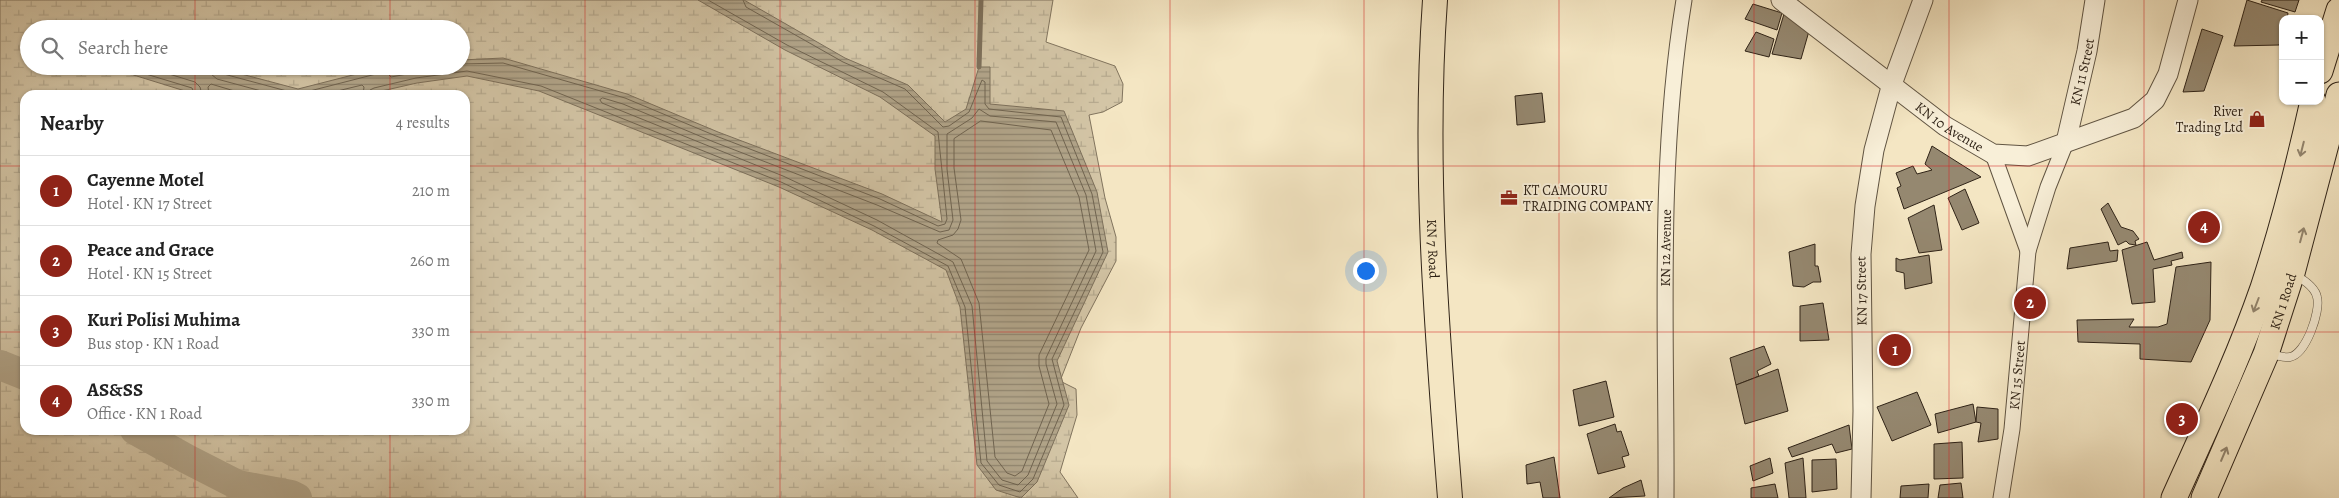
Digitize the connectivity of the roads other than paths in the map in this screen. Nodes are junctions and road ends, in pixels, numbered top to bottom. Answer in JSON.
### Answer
{"nodes":[{"id":1,"x":1435,"y":0,"type":"edge"},
{"id":2,"x":1684,"y":0,"type":"edge"},
{"id":3,"x":1780,"y":0,"type":"edge"},
{"id":4,"x":1923,"y":0,"type":"edge"},
{"id":5,"x":2095,"y":0,"type":"edge"},
{"id":6,"x":2188,"y":0,"type":"edge"},
{"id":7,"x":2339,"y":10,"type":"edge"},
{"id":8,"x":2323,"y":60,"type":"edge"},
{"id":9,"x":1891,"y":86,"type":"junction"},
{"id":10,"x":2339,"y":95,"type":"edge"},
{"id":11,"x":2312,"y":105,"type":"edge"},
{"id":12,"x":2066,"y":142,"type":"junction"},
{"id":13,"x":1993,"y":154,"type":"junction"},
{"id":14,"x":2028,"y":251,"type":"junction"},
{"id":15,"x":2292,"y":273,"type":"junction"},
{"id":16,"x":2266,"y":354,"type":"junction"},
{"id":17,"x":1450,"y":498,"type":"edge"},
{"id":18,"x":1666,"y":498,"type":"edge"},
{"id":19,"x":1861,"y":498,"type":"edge"},
{"id":20,"x":2001,"y":498,"type":"edge"},
{"id":21,"x":2174,"y":498,"type":"edge"},
{"id":22,"x":2204,"y":498,"type":"edge"}],
"edges":[{"from":1,"to":17,"type":"main road","name":"KN 7 Road"},
{"from":2,"to":18,"type":"street","name":"KN 12 Avenue"},
{"from":3,"to":9,"type":"street","name":"KN 10 Avenue"},
{"from":4,"to":9,"type":"street","name":"KN 17 Street"},
{"from":5,"to":12,"type":"street","name":"KN 11 Street"},
{"from":6,"to":12,"type":"street","name":"KN 10 Avenue"},
{"from":7,"to":8,"type":"highway"},
{"from":9,"to":13,"type":"street","name":"KN 10 Avenue"},
{"from":9,"to":19,"type":"street","name":"KN 17 Street"},
{"from":15,"to":10,"type":"highway","name":"KN 1 Road","one_way":true},
{"from":11,"to":21,"type":"highway","name":"KN 1 Road","one_way":true},
{"from":12,"to":13,"type":"street","name":"KN 10 Avenue"},
{"from":12,"to":14,"type":"street","name":"KN 15 Street"},
{"from":13,"to":14,"type":"street","name":"KN 15 Street"},
{"from":14,"to":20,"type":"street","name":"KN 15 Street"},
{"from":15,"to":16,"type":"highway","name":"KN 1 Road"},
{"from":15,"to":16,"type":"lane"},
{"from":22,"to":16,"type":"highway","name":"KN 1 Road","one_way":true}]}
